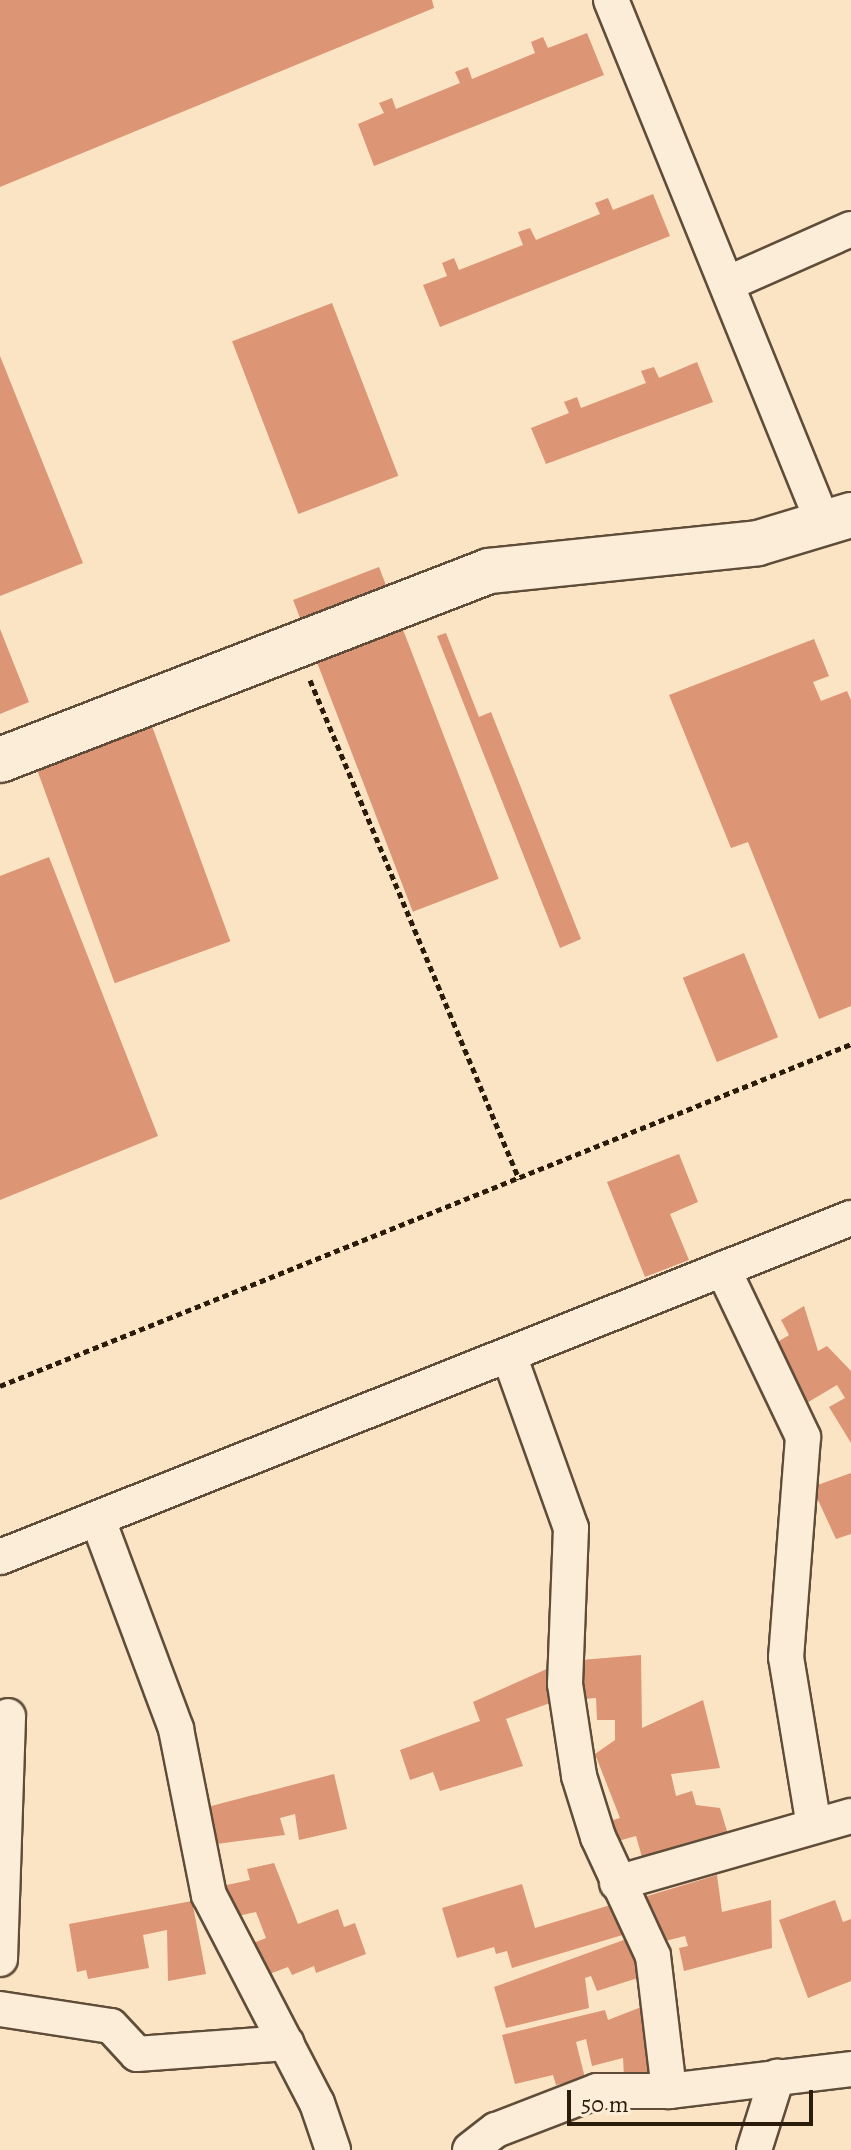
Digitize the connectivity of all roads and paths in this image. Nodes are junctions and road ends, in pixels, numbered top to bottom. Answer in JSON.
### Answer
{"nodes":[{"id":1,"x":611,"y":0,"type":"edge"},
{"id":2,"x":851,"y":229,"type":"edge"},
{"id":3,"x":729,"y":283,"type":"junction"},
{"id":4,"x":838,"y":520,"type":"edge"},
{"id":5,"x":295,"y":646,"type":"junction"},
{"id":6,"x":0,"y":760,"type":"edge"},
{"id":7,"x":851,"y":1044,"type":"edge"},
{"id":8,"x":519,"y":1179,"type":"junction"},
{"id":9,"x":851,"y":1218,"type":"edge"},
{"id":10,"x":723,"y":1269,"type":"junction"},
{"id":11,"x":509,"y":1355,"type":"junction"},
{"id":12,"x":0,"y":1386,"type":"edge"},
{"id":13,"x":98,"y":1520,"type":"junction"},
{"id":14,"x":0,"y":1557,"type":"edge"},
{"id":15,"x":8,"y":1716,"type":"dead end"},
{"id":16,"x":851,"y":1816,"type":"edge"},
{"id":17,"x":814,"y":1826,"type":"junction"},
{"id":18,"x":617,"y":1883,"type":"junction"},
{"id":19,"x":0,"y":1959,"type":"edge"},
{"id":20,"x":0,"y":2009,"type":"edge"},
{"id":21,"x":287,"y":2043,"type":"junction"},
{"id":22,"x":777,"y":2077,"type":"junction"},
{"id":23,"x":846,"y":2078,"type":"edge"},
{"id":24,"x":669,"y":2091,"type":"junction"},
{"id":25,"x":489,"y":2143,"type":"edge"},
{"id":26,"x":333,"y":2150,"type":"edge"},
{"id":27,"x":754,"y":2150,"type":"edge"}],
"edges":[{"from":1,"to":3,"type":"street"},
{"from":2,"to":3,"type":"street"},
{"from":3,"to":4,"type":"street"},
{"from":4,"to":5,"type":"street"},
{"from":5,"to":6,"type":"street"},
{"from":5,"to":8,"type":"path"},
{"from":7,"to":8,"type":"path"},
{"from":8,"to":12,"type":"path"},
{"from":9,"to":10,"type":"street"},
{"from":10,"to":11,"type":"street"},
{"from":10,"to":17,"type":"street"},
{"from":11,"to":13,"type":"street"},
{"from":11,"to":18,"type":"street"},
{"from":13,"to":14,"type":"street"},
{"from":13,"to":21,"type":"street"},
{"from":15,"to":19,"type":"street"},
{"from":16,"to":17,"type":"street"},
{"from":17,"to":18,"type":"street"},
{"from":18,"to":24,"type":"street"},
{"from":20,"to":21,"type":"street"},
{"from":21,"to":26,"type":"street"},
{"from":22,"to":23,"type":"street"},
{"from":22,"to":24,"type":"street"},
{"from":22,"to":27,"type":"street"},
{"from":24,"to":25,"type":"street"}]}
